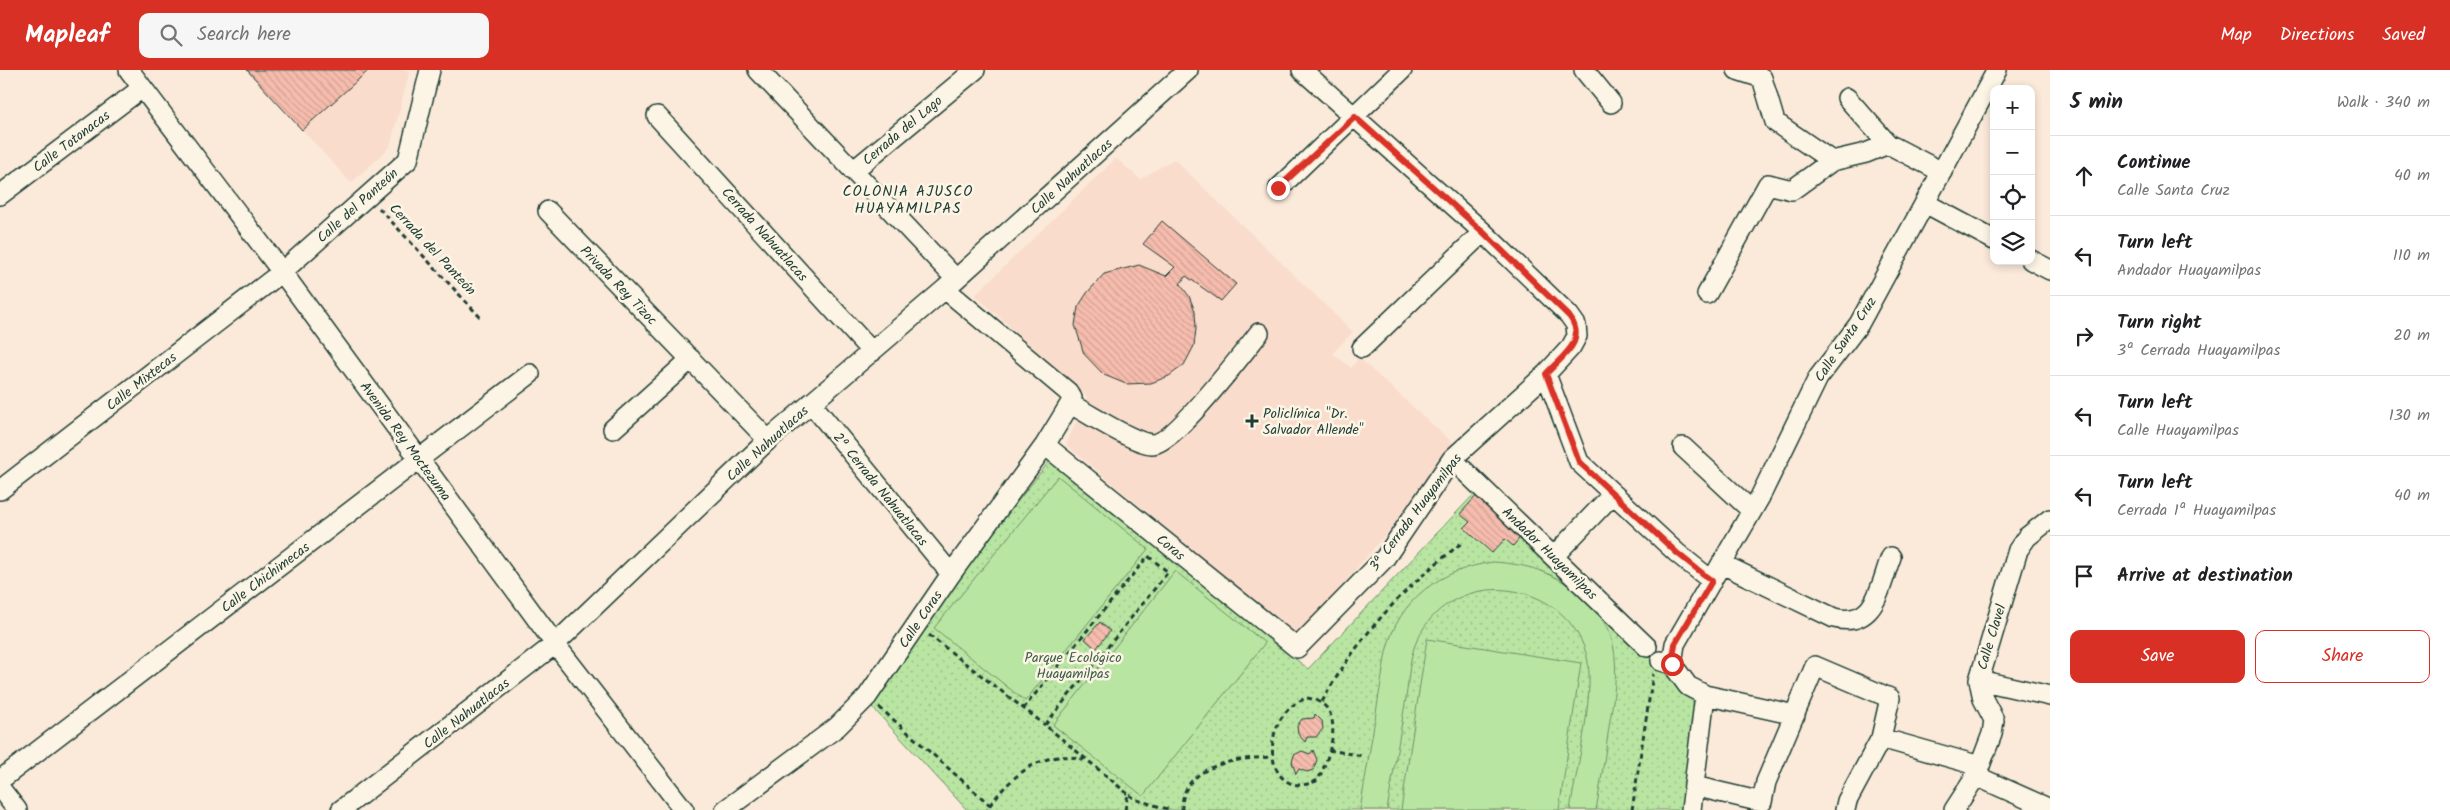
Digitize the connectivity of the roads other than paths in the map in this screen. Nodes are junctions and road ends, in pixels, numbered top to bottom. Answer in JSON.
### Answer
{"nodes":[{"id":1,"x":129,"y":70,"type":"edge"},
{"id":2,"x":430,"y":70,"type":"edge"},
{"id":3,"x":758,"y":70,"type":"edge"},
{"id":4,"x":975,"y":70,"type":"edge"},
{"id":5,"x":1302,"y":70,"type":"edge"},
{"id":6,"x":1402,"y":70,"type":"edge"},
{"id":7,"x":1584,"y":70,"type":"edge"},
{"id":8,"x":1737,"y":70,"type":"edge"},
{"id":9,"x":1997,"y":70,"type":"edge"},
{"id":10,"x":1186,"y":71,"type":"edge"},
{"id":11,"x":142,"y":88,"type":"junction"},
{"id":12,"x":1848,"y":98,"type":"dead end"},
{"id":13,"x":1612,"y":103,"type":"dead end"},
{"id":14,"x":658,"y":116,"type":"dead end"},
{"id":15,"x":1355,"y":117,"type":"junction"},
{"id":16,"x":1888,"y":144,"type":"junction"},
{"id":17,"x":1832,"y":161,"type":"junction"},
{"id":18,"x":853,"y":171,"type":"junction"},
{"id":19,"x":1942,"y":172,"type":"junction"},
{"id":20,"x":1278,"y":188,"type":"dead end"},
{"id":21,"x":0,"y":195,"type":"edge"},
{"id":22,"x":1925,"y":203,"type":"junction"},
{"id":23,"x":548,"y":211,"type":"dead end"},
{"id":24,"x":1483,"y":232,"type":"junction"},
{"id":25,"x":1990,"y":238,"type":"edge"},
{"id":26,"x":2035,"y":262,"type":"edge"},
{"id":27,"x":2050,"y":270,"type":"edge"},
{"id":28,"x":282,"y":272,"type":"junction"},
{"id":29,"x":950,"y":284,"type":"junction"},
{"id":30,"x":1706,"y":294,"type":"dead end"},
{"id":31,"x":1259,"y":333,"type":"dead end"},
{"id":32,"x":1362,"y":348,"type":"dead end"},
{"id":33,"x":872,"y":352,"type":"junction"},
{"id":34,"x":691,"y":359,"type":"junction"},
{"id":35,"x":530,"y":374,"type":"dead end"},
{"id":36,"x":1546,"y":374,"type":"junction"},
{"id":37,"x":1069,"y":398,"type":"junction"},
{"id":38,"x":811,"y":404,"type":"junction"},
{"id":39,"x":613,"y":429,"type":"dead end"},
{"id":40,"x":768,"y":440,"type":"junction"},
{"id":41,"x":1045,"y":444,"type":"junction"},
{"id":42,"x":1683,"y":447,"type":"dead end"},
{"id":43,"x":419,"y":459,"type":"junction"},
{"id":44,"x":1452,"y":459,"type":"junction"},
{"id":45,"x":0,"y":490,"type":"edge"},
{"id":46,"x":1613,"y":494,"type":"junction"},
{"id":47,"x":1752,"y":511,"type":"junction"},
{"id":48,"x":2050,"y":519,"type":"edge"},
{"id":49,"x":1554,"y":556,"type":"junction"},
{"id":50,"x":1891,"y":557,"type":"dead end"},
{"id":51,"x":1722,"y":564,"type":"junction"},
{"id":52,"x":951,"y":574,"type":"junction"},
{"id":53,"x":1712,"y":581,"type":"junction"},
{"id":54,"x":555,"y":644,"type":"junction"},
{"id":55,"x":1297,"y":648,"type":"joint"},
{"id":56,"x":1660,"y":657,"type":"junction"},
{"id":57,"x":1979,"y":680,"type":"junction"},
{"id":58,"x":1705,"y":695,"type":"junction"},
{"id":59,"x":2050,"y":696,"type":"edge"},
{"id":60,"x":1795,"y":716,"type":"junction"},
{"id":61,"x":1881,"y":738,"type":"junction"},
{"id":62,"x":1978,"y":771,"type":"junction"},
{"id":63,"x":0,"y":780,"type":"edge"},
{"id":64,"x":1694,"y":786,"type":"junction"},
{"id":65,"x":0,"y":788,"type":"edge"},
{"id":66,"x":2050,"y":809,"type":"edge"},
{"id":67,"x":17,"y":810,"type":"edge"},
{"id":68,"x":341,"y":810,"type":"edge"},
{"id":69,"x":684,"y":810,"type":"edge"},
{"id":70,"x":725,"y":810,"type":"edge"},
{"id":71,"x":1691,"y":810,"type":"edge"},
{"id":72,"x":1845,"y":810,"type":"edge"},
{"id":73,"x":1954,"y":810,"type":"edge"}],
"edges":[{"from":1,"to":11,"type":"street","name":"Avenida Rey Moctezuma"},
{"from":2,"to":28,"type":"street","name":"Calle del Panteón"},
{"from":3,"to":18,"type":"street"},
{"from":4,"to":18,"type":"street","name":"Cerrada del Lago"},
{"from":5,"to":15,"type":"street"},
{"from":6,"to":15,"type":"street"},
{"from":7,"to":13,"type":"street"},
{"from":8,"to":17,"type":"street"},
{"from":9,"to":19,"type":"street","name":"Calle Santa Cruz"},
{"from":10,"to":29,"type":"street","name":"Calle Nahuatlacas"},
{"from":11,"to":21,"type":"street","name":"Calle Totonacas"},
{"from":11,"to":28,"type":"street","name":"Avenida Rey Moctezuma"},
{"from":12,"to":16,"type":"street"},
{"from":14,"to":33,"type":"street","name":"Cerrada Nahuatlacas"},
{"from":15,"to":20,"type":"street"},
{"from":15,"to":24,"type":"street"},
{"from":16,"to":17,"type":"street"},
{"from":16,"to":19,"type":"street"},
{"from":17,"to":30,"type":"street"},
{"from":18,"to":29,"type":"street"},
{"from":19,"to":22,"type":"street","name":"Calle Santa Cruz"},
{"from":22,"to":25,"type":"street"},
{"from":22,"to":47,"type":"street","name":"Calle Santa Cruz"},
{"from":23,"to":34,"type":"street","name":"Privada Rey Tizoc"},
{"from":24,"to":32,"type":"street"},
{"from":24,"to":36,"type":"street","name":"3ª Cerrada Huayamilpas"},
{"from":26,"to":27,"type":"street"},
{"from":28,"to":43,"type":"street","name":"Avenida Rey Moctezuma"},
{"from":28,"to":45,"type":"street","name":"Calle Mixtecas"},
{"from":29,"to":33,"type":"street","name":"Calle Nahuatlacas"},
{"from":29,"to":37,"type":"street"},
{"from":31,"to":37,"type":"street"},
{"from":33,"to":38,"type":"street","name":"Calle Nahuatlacas"},
{"from":34,"to":39,"type":"street"},
{"from":34,"to":40,"type":"street","name":"Privada Rey Tizoc"},
{"from":35,"to":43,"type":"street","name":"Calle Chichimecas"},
{"from":36,"to":44,"type":"street","name":"3ª Cerrada Huayamilpas"},
{"from":36,"to":46,"type":"street"},
{"from":37,"to":41,"type":"street","name":"Calle Coras"},
{"from":38,"to":40,"type":"street","name":"Calle Nahuatlacas"},
{"from":38,"to":52,"type":"street","name":"2ª Cerrada Nahuatlacas"},
{"from":40,"to":54,"type":"street","name":"Calle Nahuatlacas"},
{"from":41,"to":52,"type":"street","name":"Calle Coras"},
{"from":41,"to":55,"type":"street","name":"Coras"},
{"from":42,"to":47,"type":"street"},
{"from":43,"to":54,"type":"street","name":"Avenida Rey Moctezuma"},
{"from":43,"to":63,"type":"street","name":"Calle Chichimecas"},
{"from":44,"to":49,"type":"street","name":"Andador Huayamilpas"},
{"from":44,"to":55,"type":"street","name":"3ª Cerrada Huayamilpas"},
{"from":46,"to":49,"type":"street"},
{"from":46,"to":53,"type":"street"},
{"from":47,"to":51,"type":"street","name":"Calle Santa Cruz"},
{"from":48,"to":57,"type":"street","name":"Calle Clavel"},
{"from":49,"to":56,"type":"street","name":"Andador Huayamilpas"},
{"from":50,"to":51,"type":"street"},
{"from":51,"to":53,"type":"street","name":"Calle Santa Cruz"},
{"from":52,"to":70,"type":"street","name":"Calle Coras"},
{"from":53,"to":56,"type":"street","name":"Calle Santa Cruz"},
{"from":54,"to":68,"type":"street","name":"Calle Nahuatlacas"},
{"from":54,"to":69,"type":"street","name":"Avenida Rey Moctezuma"},
{"from":56,"to":58,"type":"street","name":"Andador Huayamilpas"},
{"from":57,"to":59,"type":"street"},
{"from":57,"to":62,"type":"street","name":"Calle Clavel"},
{"from":58,"to":60,"type":"street"},
{"from":58,"to":64,"type":"street"},
{"from":60,"to":61,"type":"street"},
{"from":60,"to":64,"type":"street"},
{"from":61,"to":62,"type":"street"},
{"from":61,"to":72,"type":"street"},
{"from":62,"to":66,"type":"street"},
{"from":62,"to":73,"type":"street","name":"Calle Clavel"},
{"from":64,"to":71,"type":"street"},
{"from":65,"to":67,"type":"street"}]}
